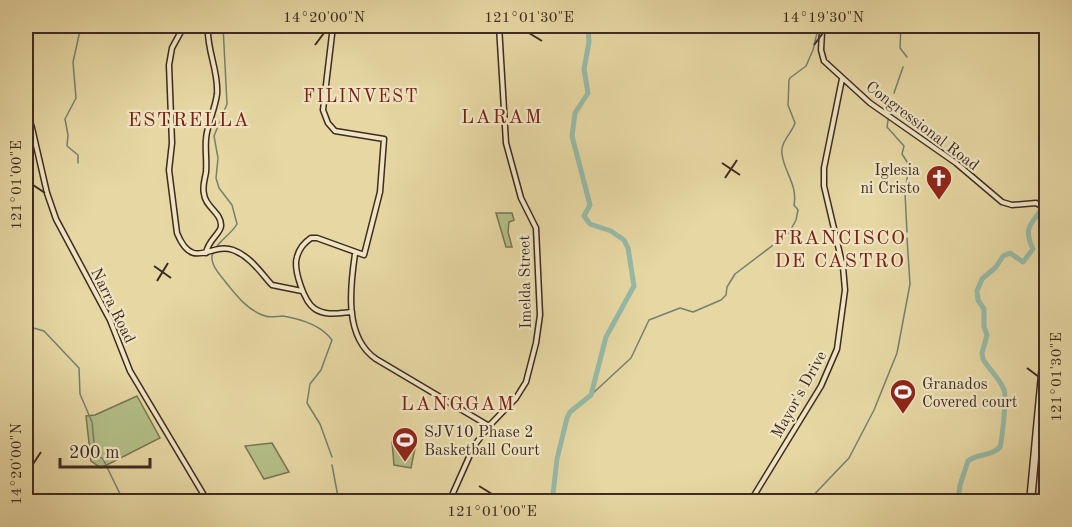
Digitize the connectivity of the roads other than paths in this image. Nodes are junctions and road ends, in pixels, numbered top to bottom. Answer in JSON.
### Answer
{"nodes":[{"id":1,"x":184,"y":26,"type":"edge"},
{"id":2,"x":208,"y":26,"type":"edge"},
{"id":3,"x":333,"y":26,"type":"edge"},
{"id":4,"x":499,"y":26,"type":"edge"},
{"id":5,"x":818,"y":26,"type":"edge"},
{"id":6,"x":842,"y":79,"type":"junction"},
{"id":7,"x":26,"y":108,"type":"edge"},
{"id":8,"x":1047,"y":208,"type":"edge"},
{"id":9,"x":209,"y":253,"type":"junction"},
{"id":10,"x":355,"y":253,"type":"junction"},
{"id":11,"x":302,"y":291,"type":"junction"},
{"id":12,"x":352,"y":312,"type":"junction"},
{"id":13,"x":1047,"y":322,"type":"edge"},
{"id":14,"x":1047,"y":348,"type":"edge"},
{"id":15,"x":489,"y":426,"type":"junction"},
{"id":16,"x":208,"y":501,"type":"edge"},
{"id":17,"x":449,"y":501,"type":"edge"},
{"id":18,"x":750,"y":501,"type":"edge"},
{"id":19,"x":1031,"y":501,"type":"edge"}],
"edges":[{"from":1,"to":9,"type":"street"},
{"from":2,"to":9,"type":"street"},
{"from":3,"to":10,"type":"street"},
{"from":4,"to":15,"type":"street","name":"Imelda Street"},
{"from":5,"to":6,"type":"street","name":"Congressional Road"},
{"from":6,"to":8,"type":"street","name":"Congressional Road"},
{"from":6,"to":18,"type":"street","name":"Mayor's Drive"},
{"from":7,"to":16,"type":"street","name":"Narra Road"},
{"from":9,"to":11,"type":"street"},
{"from":10,"to":11,"type":"street"},
{"from":10,"to":12,"type":"street"},
{"from":11,"to":12,"type":"street"},
{"from":12,"to":15,"type":"street"},
{"from":13,"to":19,"type":"street"},
{"from":14,"to":19,"type":"street"},
{"from":15,"to":17,"type":"street","name":"Imelda Street"}]}
